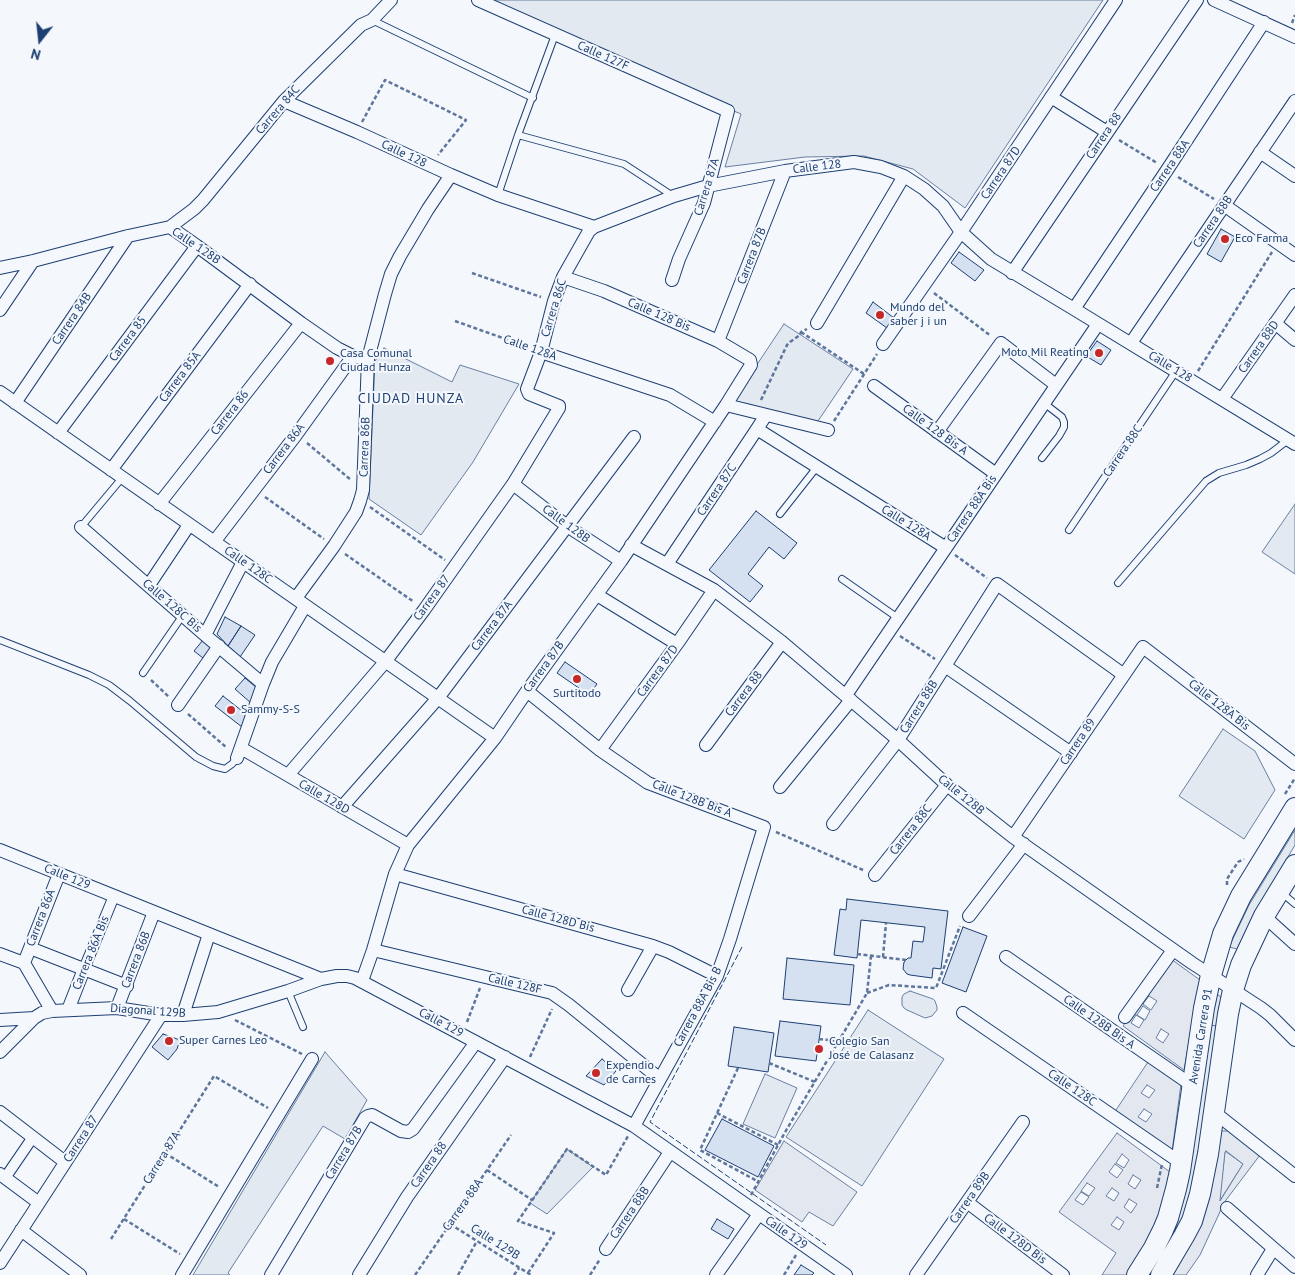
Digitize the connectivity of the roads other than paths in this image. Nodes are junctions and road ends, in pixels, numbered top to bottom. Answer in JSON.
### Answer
{"nodes":[{"id":1,"x":391,"y":0,"type":"edge"},
{"id":2,"x":478,"y":0,"type":"edge"},
{"id":3,"x":1116,"y":0,"type":"edge"},
{"id":4,"x":1197,"y":0,"type":"edge"},
{"id":5,"x":1214,"y":0,"type":"edge"},
{"id":6,"x":372,"y":20,"type":"junction"},
{"id":7,"x":1264,"y":22,"type":"junction"},
{"id":8,"x":555,"y":34,"type":"junction"},
{"id":9,"x":1295,"y":37,"type":"edge"},
{"id":10,"x":1052,"y":96,"type":"junction"},
{"id":11,"x":533,"y":98,"type":"junction"},
{"id":12,"x":284,"y":101,"type":"junction"},
{"id":13,"x":1295,"y":101,"type":"edge"},
{"id":14,"x":728,"y":113,"type":"joint"},
{"id":15,"x":1107,"y":132,"type":"junction"},
{"id":16,"x":518,"y":135,"type":"junction"},
{"id":17,"x":1260,"y":152,"type":"junction"},
{"id":18,"x":785,"y":171,"type":"junction"},
{"id":19,"x":450,"y":175,"type":"junction"},
{"id":20,"x":904,"y":176,"type":"junction"},
{"id":21,"x":1295,"y":176,"type":"edge"},
{"id":22,"x":708,"y":186,"type":"junction"},
{"id":23,"x":498,"y":195,"type":"junction"},
{"id":24,"x":674,"y":196,"type":"junction"},
{"id":25,"x":1224,"y":205,"type":"junction"},
{"id":26,"x":170,"y":227,"type":"junction"},
{"id":27,"x":594,"y":227,"type":"junction"},
{"id":28,"x":961,"y":232,"type":"junction"},
{"id":29,"x":128,"y":236,"type":"junction"},
{"id":30,"x":197,"y":246,"type":"junction"},
{"id":31,"x":1295,"y":255,"type":"edge"},
{"id":32,"x":33,"y":261,"type":"junction"},
{"id":33,"x":0,"y":268,"type":"edge"},
{"id":34,"x":1012,"y":273,"type":"junction"},
{"id":35,"x":563,"y":277,"type":"junction"},
{"id":36,"x":672,"y":280,"type":"dead end"},
{"id":37,"x":250,"y":284,"type":"junction"},
{"id":38,"x":1295,"y":295,"type":"edge"},
{"id":39,"x":1074,"y":308,"type":"junction"},
{"id":40,"x":0,"y":310,"type":"edge"},
{"id":41,"x":301,"y":323,"type":"junction"},
{"id":42,"x":817,"y":323,"type":"dead end"},
{"id":43,"x":1098,"y":324,"type":"junction"},
{"id":44,"x":1275,"y":324,"type":"junction"},
{"id":45,"x":718,"y":340,"type":"junction"},
{"id":46,"x":1295,"y":340,"type":"edge"},
{"id":47,"x":1131,"y":343,"type":"junction"},
{"id":48,"x":883,"y":344,"type":"road end"},
{"id":49,"x":541,"y":352,"type":"junction"},
{"id":50,"x":353,"y":356,"type":"junction"},
{"id":51,"x":368,"y":359,"type":"junction"},
{"id":52,"x":751,"y":362,"type":"joint"},
{"id":53,"x":1176,"y":371,"type":"junction"},
{"id":54,"x":1056,"y":385,"type":"junction"},
{"id":55,"x":874,"y":386,"type":"dead end"},
{"id":56,"x":0,"y":392,"type":"edge"},
{"id":57,"x":1222,"y":399,"type":"junction"},
{"id":58,"x":15,"y":403,"type":"junction"},
{"id":59,"x":1044,"y":403,"type":"junction"},
{"id":60,"x":726,"y":405,"type":"junction"},
{"id":61,"x":559,"y":408,"type":"joint"},
{"id":62,"x":760,"y":413,"type":"junction"},
{"id":63,"x":715,"y":422,"type":"junction"},
{"id":64,"x":757,"y":429,"type":"junction"},
{"id":65,"x":828,"y":430,"type":"road end"},
{"id":66,"x":937,"y":432,"type":"junction"},
{"id":67,"x":58,"y":433,"type":"junction"},
{"id":68,"x":634,"y":437,"type":"dead end"},
{"id":69,"x":1293,"y":438,"type":"edge"},
{"id":70,"x":1042,"y":458,"type":"dead end"},
{"id":71,"x":817,"y":467,"type":"junction"},
{"id":72,"x":117,"y":474,"type":"junction"},
{"id":73,"x":996,"y":474,"type":"junction"},
{"id":74,"x":513,"y":484,"type":"junction"},
{"id":75,"x":160,"y":504,"type":"junction"},
{"id":76,"x":780,"y":514,"type":"dead end"},
{"id":77,"x":190,"y":525,"type":"junction"},
{"id":78,"x":81,"y":526,"type":"joint"},
{"id":79,"x":567,"y":526,"type":"junction"},
{"id":80,"x":1069,"y":530,"type":"dead end"},
{"id":81,"x":214,"y":542,"type":"junction"},
{"id":82,"x":632,"y":545,"type":"junction"},
{"id":83,"x":946,"y":548,"type":"junction"},
{"id":84,"x":621,"y":561,"type":"junction"},
{"id":85,"x":243,"y":562,"type":"junction"},
{"id":86,"x":667,"y":564,"type":"junction"},
{"id":87,"x":842,"y":579,"type":"dead end"},
{"id":88,"x":1118,"y":583,"type":"dead end"},
{"id":89,"x":149,"y":585,"type":"junction"},
{"id":90,"x":714,"y":590,"type":"junction"},
{"id":91,"x":597,"y":595,"type":"junction"},
{"id":92,"x":300,"y":602,"type":"junction"},
{"id":93,"x":183,"y":615,"type":"junction"},
{"id":94,"x":898,"y":618,"type":"junction"},
{"id":95,"x":205,"y":635,"type":"junction"},
{"id":96,"x":0,"y":640,"type":"edge"},
{"id":97,"x":782,"y":642,"type":"junction"},
{"id":98,"x":677,"y":644,"type":"junction"},
{"id":99,"x":219,"y":646,"type":"junction"},
{"id":100,"x":1143,"y":647,"type":"joint"},
{"id":101,"x":386,"y":662,"type":"junction"},
{"id":102,"x":945,"y":666,"type":"junction"},
{"id":103,"x":143,"y":673,"type":"road end"},
{"id":104,"x":1124,"y":674,"type":"junction"},
{"id":105,"x":263,"y":684,"type":"junction"},
{"id":106,"x":527,"y":690,"type":"junction"},
{"id":107,"x":438,"y":698,"type":"junction"},
{"id":108,"x":848,"y":698,"type":"junction"},
{"id":109,"x":178,"y":705,"type":"road end"},
{"id":110,"x":495,"y":738,"type":"junction"},
{"id":111,"x":898,"y":740,"type":"junction"},
{"id":112,"x":706,"y":745,"type":"dead end"},
{"id":113,"x":600,"y":750,"type":"junction"},
{"id":114,"x":239,"y":753,"type":"junction"},
{"id":115,"x":1071,"y":753,"type":"junction"},
{"id":116,"x":1295,"y":764,"type":"edge"},
{"id":117,"x":288,"y":775,"type":"junction"},
{"id":118,"x":947,"y":785,"type":"junction"},
{"id":119,"x":780,"y":787,"type":"dead end"},
{"id":120,"x":342,"y":807,"type":"junction"},
{"id":121,"x":1295,"y":808,"type":"edge"},
{"id":122,"x":833,"y":824,"type":"dead end"},
{"id":123,"x":764,"y":827,"type":"joint"},
{"id":124,"x":1019,"y":840,"type":"junction"},
{"id":125,"x":408,"y":845,"type":"junction"},
{"id":126,"x":0,"y":850,"type":"edge"},
{"id":127,"x":1295,"y":865,"type":"edge"},
{"id":128,"x":59,"y":874,"type":"junction"},
{"id":129,"x":395,"y":874,"type":"junction"},
{"id":130,"x":876,"y":875,"type":"road end"},
{"id":131,"x":1280,"y":891,"type":"junction"},
{"id":132,"x":114,"y":896,"type":"junction"},
{"id":133,"x":1295,"y":904,"type":"edge"},
{"id":134,"x":154,"y":912,"type":"junction"},
{"id":135,"x":969,"y":916,"type":"dead end"},
{"id":136,"x":1264,"y":916,"type":"junction"},
{"id":137,"x":209,"y":934,"type":"junction"},
{"id":138,"x":1295,"y":944,"type":"edge"},
{"id":139,"x":653,"y":946,"type":"junction"},
{"id":140,"x":30,"y":948,"type":"junction"},
{"id":141,"x":373,"y":950,"type":"junction"},
{"id":142,"x":1173,"y":950,"type":"junction"},
{"id":143,"x":0,"y":954,"type":"edge"},
{"id":144,"x":1006,"y":957,"type":"dead end"},
{"id":145,"x":24,"y":964,"type":"junction"},
{"id":146,"x":84,"y":969,"type":"junction"},
{"id":147,"x":717,"y":976,"type":"junction"},
{"id":148,"x":1211,"y":976,"type":"junction"},
{"id":149,"x":321,"y":979,"type":"junction"},
{"id":150,"x":362,"y":981,"type":"junction"},
{"id":151,"x":127,"y":986,"type":"junction"},
{"id":152,"x":628,"y":990,"type":"dead end"},
{"id":153,"x":1233,"y":990,"type":"junction"},
{"id":154,"x":288,"y":991,"type":"junction"},
{"id":155,"x":117,"y":1008,"type":"junction"},
{"id":156,"x":68,"y":1010,"type":"junction"},
{"id":157,"x":52,"y":1011,"type":"junction"},
{"id":158,"x":963,"y":1013,"type":"dead end"},
{"id":159,"x":161,"y":1015,"type":"junction"},
{"id":160,"x":183,"y":1015,"type":"junction"},
{"id":161,"x":1125,"y":1017,"type":"dead end"},
{"id":162,"x":34,"y":1018,"type":"junction"},
{"id":163,"x":0,"y":1020,"type":"edge"},
{"id":164,"x":303,"y":1027,"type":"dead end"},
{"id":165,"x":1295,"y":1040,"type":"edge"},
{"id":166,"x":476,"y":1042,"type":"junction"},
{"id":167,"x":0,"y":1052,"type":"edge"},
{"id":168,"x":505,"y":1057,"type":"junction"},
{"id":169,"x":312,"y":1059,"type":"road end"},
{"id":170,"x":660,"y":1079,"type":"junction"},
{"id":171,"x":1193,"y":1086,"type":"junction"},
{"id":172,"x":0,"y":1112,"type":"edge"},
{"id":173,"x":1214,"y":1112,"type":"junction"},
{"id":174,"x":1023,"y":1122,"type":"dead end"},
{"id":175,"x":634,"y":1126,"type":"junction"},
{"id":176,"x":33,"y":1137,"type":"junction"},
{"id":177,"x":670,"y":1152,"type":"junction"},
{"id":178,"x":66,"y":1162,"type":"junction"},
{"id":179,"x":1181,"y":1163,"type":"junction"},
{"id":180,"x":2,"y":1176,"type":"edge"},
{"id":181,"x":1295,"y":1176,"type":"edge"},
{"id":182,"x":967,"y":1202,"type":"junction"},
{"id":183,"x":39,"y":1203,"type":"junction"},
{"id":184,"x":1227,"y":1208,"type":"dead end"},
{"id":185,"x":759,"y":1214,"type":"junction"},
{"id":186,"x":20,"y":1230,"type":"junction"},
{"id":187,"x":1273,"y":1248,"type":"junction"},
{"id":188,"x":606,"y":1249,"type":"road end"},
{"id":189,"x":2,"y":1256,"type":"edge"},
{"id":190,"x":1295,"y":1267,"type":"edge"},
{"id":191,"x":80,"y":1275,"type":"edge"},
{"id":192,"x":182,"y":1275,"type":"edge"},
{"id":193,"x":271,"y":1275,"type":"edge"},
{"id":194,"x":359,"y":1275,"type":"edge"},
{"id":195,"x":716,"y":1275,"type":"edge"},
{"id":196,"x":846,"y":1275,"type":"edge"},
{"id":197,"x":916,"y":1275,"type":"edge"},
{"id":198,"x":1063,"y":1275,"type":"edge"},
{"id":199,"x":1137,"y":1275,"type":"edge"},
{"id":200,"x":1161,"y":1275,"type":"edge"},
{"id":201,"x":1257,"y":1275,"type":"edge"}],
"edges":[{"from":1,"to":6,"type":"street","name":"Carrera 84C"},
{"from":2,"to":8,"type":"street","name":"Calle 127F"},
{"from":3,"to":10,"type":"street","name":"Carrera 87D"},
{"from":4,"to":15,"type":"street","name":"Carrera 88"},
{"from":5,"to":7,"type":"street"},
{"from":6,"to":11,"type":"lane"},
{"from":6,"to":12,"type":"street","name":"Carrera 84C"},
{"from":7,"to":9,"type":"street"},
{"from":7,"to":39,"type":"street","name":"Carrera 88A"},
{"from":8,"to":11,"type":"lane"},
{"from":8,"to":14,"type":"street","name":"Calle 127F"},
{"from":10,"to":15,"type":"street"},
{"from":10,"to":28,"type":"street","name":"Carrera 87D"},
{"from":11,"to":16,"type":"lane"},
{"from":12,"to":19,"type":"street","name":"Calle 128"},
{"from":12,"to":26,"type":"street","name":"Carrera 84C"},
{"from":13,"to":17,"type":"street","name":"Carrera 88B"},
{"from":14,"to":22,"type":"street","name":"Carrera 87A"},
{"from":15,"to":34,"type":"street","name":"Carrera 88"},
{"from":16,"to":23,"type":"lane"},
{"from":16,"to":24,"type":"lane"},
{"from":17,"to":21,"type":"street"},
{"from":17,"to":25,"type":"street","name":"Carrera 88B"},
{"from":18,"to":20,"type":"street","name":"Calle 128"},
{"from":18,"to":22,"type":"street","name":"Calle 128"},
{"from":18,"to":45,"type":"street","name":"Carrera 87B"},
{"from":19,"to":23,"type":"street","name":"Calle 128"},
{"from":19,"to":51,"type":"street","name":"Carrera 86B"},
{"from":20,"to":28,"type":"street","name":"Calle 128"},
{"from":20,"to":42,"type":"street"},
{"from":22,"to":24,"type":"street","name":"Calle 128"},
{"from":22,"to":36,"type":"street","name":"Carrera 87A"},
{"from":23,"to":27,"type":"street","name":"Calle 128"},
{"from":24,"to":27,"type":"street","name":"Calle 128"},
{"from":25,"to":31,"type":"street"},
{"from":25,"to":47,"type":"street","name":"Carrera 88B"},
{"from":26,"to":29,"type":"street","name":"Calle 128B"},
{"from":26,"to":30,"type":"street","name":"Calle 128B"},
{"from":27,"to":35,"type":"street","name":"Carrera 86C"},
{"from":28,"to":34,"type":"street","name":"Calle 128"},
{"from":28,"to":48,"type":"street","name":"Carrera 87D"},
{"from":29,"to":32,"type":"street","name":"Calle 128B"},
{"from":29,"to":58,"type":"street","name":"Carrera 84B"},
{"from":30,"to":37,"type":"street","name":"Calle 128B"},
{"from":30,"to":67,"type":"street","name":"Carrera 85"},
{"from":32,"to":33,"type":"street","name":"Calle 128B"},
{"from":32,"to":40,"type":"street"},
{"from":34,"to":39,"type":"street","name":"Calle 128"},
{"from":35,"to":45,"type":"street","name":"Calle 128 Bis"},
{"from":35,"to":49,"type":"street","name":"Carrera 86C"},
{"from":37,"to":41,"type":"street","name":"Calle 128B"},
{"from":37,"to":72,"type":"street","name":"Carrera 85A"},
{"from":38,"to":44,"type":"street","name":"Carrera 88D"},
{"from":39,"to":43,"type":"street","name":"Calle 128"},
{"from":41,"to":50,"type":"street","name":"Calle 128B"},
{"from":41,"to":75,"type":"street","name":"Carrera 86"},
{"from":43,"to":47,"type":"street","name":"Calle 128"},
{"from":43,"to":54,"type":"street","name":"Carrera 88A Bis"},
{"from":44,"to":46,"type":"street"},
{"from":44,"to":57,"type":"street","name":"Carrera 88D"},
{"from":45,"to":52,"type":"street","name":"Calle 128 Bis"},
{"from":47,"to":53,"type":"street","name":"Calle 128"},
{"from":49,"to":61,"type":"street","name":"Carrera 86C"},
{"from":49,"to":63,"type":"street","name":"Calle 128A"},
{"from":50,"to":51,"type":"street","name":"Calle 128B"},
{"from":50,"to":81,"type":"street","name":"Carrera 86A"},
{"from":51,"to":92,"type":"street","name":"Carrera 86B"},
{"from":52,"to":60,"type":"street","name":"Carrera 87B"},
{"from":53,"to":57,"type":"street","name":"Calle 128"},
{"from":53,"to":80,"type":"lane","name":"Carrera 88C"},
{"from":54,"to":59,"type":"street","name":"Carrera 88A Bis"},
{"from":54,"to":66,"type":"street"},
{"from":55,"to":66,"type":"street","name":"Calle 128 Bis A"},
{"from":56,"to":58,"type":"street","name":"Calle 128C"},
{"from":57,"to":69,"type":"street","name":"Calle 128"},
{"from":58,"to":67,"type":"street","name":"Calle 128C"},
{"from":59,"to":70,"type":"lane"},
{"from":59,"to":73,"type":"street","name":"Carrera 88A Bis"},
{"from":60,"to":62,"type":"street"},
{"from":60,"to":63,"type":"street","name":"Carrera 87B"},
{"from":61,"to":74,"type":"street","name":"Carrera 87"},
{"from":62,"to":64,"type":"street","name":"Carrera 87C"},
{"from":62,"to":65,"type":"street"},
{"from":63,"to":82,"type":"street","name":"Carrera 87B"},
{"from":64,"to":71,"type":"street","name":"Calle 128A"},
{"from":64,"to":86,"type":"street","name":"Carrera 87C"},
{"from":66,"to":73,"type":"street","name":"Calle 128 Bis A"},
{"from":67,"to":72,"type":"street","name":"Calle 128C"},
{"from":68,"to":79,"type":"street","name":"Carrera 87A"},
{"from":69,"to":88,"type":"lane"},
{"from":71,"to":76,"type":"lane"},
{"from":71,"to":83,"type":"street","name":"Calle 128A"},
{"from":72,"to":75,"type":"street","name":"Calle 128C"},
{"from":72,"to":78,"type":"lane"},
{"from":73,"to":83,"type":"street","name":"Carrera 88A Bis"},
{"from":74,"to":79,"type":"street","name":"Calle 128B"},
{"from":74,"to":101,"type":"street","name":"Carrera 87"},
{"from":75,"to":77,"type":"street","name":"Calle 128C"},
{"from":77,"to":81,"type":"street","name":"Calle 128C"},
{"from":77,"to":89,"type":"street"},
{"from":78,"to":89,"type":"street","name":"Calle 128C Bis"},
{"from":79,"to":84,"type":"street","name":"Calle 128B"},
{"from":79,"to":107,"type":"street","name":"Carrera 87A"},
{"from":81,"to":85,"type":"street","name":"Calle 128C"},
{"from":82,"to":84,"type":"street","name":"Carrera 87B"},
{"from":82,"to":86,"type":"street","name":"Calle 128B"},
{"from":83,"to":94,"type":"street","name":"Carrera 88A Bis"},
{"from":84,"to":91,"type":"street","name":"Carrera 87B"},
{"from":85,"to":92,"type":"street","name":"Calle 128C"},
{"from":85,"to":95,"type":"street"},
{"from":86,"to":90,"type":"street","name":"Calle 128B"},
{"from":87,"to":94,"type":"lane"},
{"from":89,"to":93,"type":"street","name":"Calle 128C Bis"},
{"from":90,"to":97,"type":"street","name":"Calle 128B"},
{"from":90,"to":98,"type":"street","name":"Carrera 87D"},
{"from":91,"to":98,"type":"street"},
{"from":91,"to":106,"type":"street","name":"Carrera 87B"},
{"from":92,"to":101,"type":"street","name":"Calle 128C"},
{"from":92,"to":105,"type":"street","name":"Carrera 86B"},
{"from":93,"to":95,"type":"street","name":"Calle 128C Bis"},
{"from":93,"to":103,"type":"lane"},
{"from":94,"to":108,"type":"street","name":"Carrera 88A Bis"},
{"from":95,"to":99,"type":"street","name":"Calle 128C Bis"},
{"from":96,"to":114,"type":"lane"},
{"from":97,"to":108,"type":"street","name":"Calle 128B"},
{"from":97,"to":112,"type":"street","name":"Carrera 88"},
{"from":98,"to":113,"type":"street","name":"Carrera 87D"},
{"from":99,"to":105,"type":"street","name":"Calle 128C Bis"},
{"from":99,"to":109,"type":"street"},
{"from":100,"to":104,"type":"street","name":"Carrera 89"},
{"from":100,"to":116,"type":"street","name":"Calle 128A Bis"},
{"from":101,"to":107,"type":"street","name":"Calle 128C"},
{"from":101,"to":117,"type":"street","name":"Carrera 87"},
{"from":102,"to":104,"type":"street","name":"Carrera 88B"},
{"from":102,"to":111,"type":"street","name":"Carrera 88B"},
{"from":102,"to":115,"type":"street"},
{"from":104,"to":115,"type":"street","name":"Carrera 89"},
{"from":105,"to":114,"type":"street","name":"Carrera 86B"},
{"from":106,"to":110,"type":"street","name":"Carrera 87B"},
{"from":106,"to":113,"type":"street","name":"Calle 128B Bis A"},
{"from":107,"to":110,"type":"street","name":"Calle 128C"},
{"from":107,"to":120,"type":"street","name":"Carrera 87A"},
{"from":108,"to":111,"type":"street","name":"Calle 128B"},
{"from":108,"to":119,"type":"street","name":"Carrera 88A Bis"},
{"from":110,"to":125,"type":"street","name":"Carrera 87B"},
{"from":111,"to":118,"type":"street","name":"Calle 128B"},
{"from":111,"to":122,"type":"street","name":"Carrera 88B"},
{"from":113,"to":123,"type":"street","name":"Calle 128B Bis A"},
{"from":114,"to":117,"type":"street","name":"Calle 128D"},
{"from":115,"to":124,"type":"street","name":"Carrera 89"},
{"from":117,"to":120,"type":"street","name":"Calle 128D"},
{"from":118,"to":124,"type":"street","name":"Calle 128B"},
{"from":118,"to":130,"type":"street","name":"Carrera 88C"},
{"from":120,"to":125,"type":"street","name":"Calle 128D"},
{"from":121,"to":148,"type":"main road","name":"Avenida Carrera 91"},
{"from":123,"to":147,"type":"street","name":"Carrera 88A Bis B"},
{"from":124,"to":135,"type":"street","name":"Carrera 89"},
{"from":124,"to":142,"type":"street","name":"Calle 128B"},
{"from":125,"to":129,"type":"street","name":"Carrera 87B"},
{"from":126,"to":128,"type":"street","name":"Calle 129"},
{"from":127,"to":131,"type":"main road","name":"Avenida Carrera 91"},
{"from":128,"to":132,"type":"street","name":"Calle 129"},
{"from":128,"to":140,"type":"street","name":"Carrera 86A"},
{"from":129,"to":139,"type":"street","name":"Calle 128D Bis"},
{"from":129,"to":141,"type":"street","name":"Carrera 87B"},
{"from":131,"to":133,"type":"lane"},
{"from":131,"to":136,"type":"main road","name":"Avenida Carrera 91"},
{"from":132,"to":134,"type":"street","name":"Calle 129"},
{"from":132,"to":146,"type":"street","name":"Carrera 86A Bis"},
{"from":134,"to":137,"type":"street","name":"Calle 129"},
{"from":134,"to":151,"type":"street","name":"Carrera 86B"},
{"from":136,"to":138,"type":"street"},
{"from":136,"to":153,"type":"main road","name":"Avenida Carrera 91"},
{"from":137,"to":149,"type":"street","name":"Calle 129"},
{"from":137,"to":160,"type":"street"},
{"from":139,"to":147,"type":"street","name":"Calle 128D Bis"},
{"from":139,"to":152,"type":"street"},
{"from":140,"to":145,"type":"street","name":"Carrera 86A"},
{"from":140,"to":146,"type":"street"},
{"from":141,"to":150,"type":"street","name":"Carrera 87B"},
{"from":141,"to":170,"type":"street","name":"Calle 128F"},
{"from":142,"to":148,"type":"street","name":"Calle 128B"},
{"from":142,"to":161,"type":"street"},
{"from":143,"to":145,"type":"street"},
{"from":144,"to":171,"type":"street","name":"Calle 128B Bis A"},
{"from":145,"to":157,"type":"street"},
{"from":146,"to":151,"type":"street"},
{"from":146,"to":156,"type":"street","name":"Carrera 86A Bis"},
{"from":147,"to":170,"type":"street","name":"Carrera 88A Bis B"},
{"from":148,"to":153,"type":"street","name":"Calle 128B"},
{"from":148,"to":171,"type":"main road","name":"Avenida Carrera 91"},
{"from":149,"to":150,"type":"street","name":"Calle 129"},
{"from":149,"to":154,"type":"street","name":"Diagonal 129B"},
{"from":150,"to":166,"type":"street","name":"Calle 129"},
{"from":151,"to":155,"type":"street","name":"Carrera 86B"},
{"from":153,"to":165,"type":"street","name":"Calle 128B"},
{"from":153,"to":173,"type":"main road","name":"Avenida Carrera 91"},
{"from":154,"to":160,"type":"street","name":"Diagonal 129B"},
{"from":154,"to":164,"type":"lane"},
{"from":155,"to":156,"type":"street","name":"Diagonal 129B"},
{"from":155,"to":159,"type":"street","name":"Diagonal 129B"},
{"from":156,"to":157,"type":"street","name":"Diagonal 129B"},
{"from":157,"to":162,"type":"street","name":"Diagonal 129B"},
{"from":158,"to":179,"type":"street","name":"Calle 128C"},
{"from":159,"to":160,"type":"street","name":"Diagonal 129B"},
{"from":159,"to":178,"type":"street","name":"Carrera 87"},
{"from":162,"to":163,"type":"street","name":"Diagonal 129B"},
{"from":162,"to":167,"type":"street"},
{"from":166,"to":168,"type":"street","name":"Calle 129"},
{"from":166,"to":193,"type":"street","name":"Carrera 87B"},
{"from":168,"to":175,"type":"street","name":"Calle 129"},
{"from":168,"to":194,"type":"street","name":"Carrera 88"},
{"from":169,"to":192,"type":"street"},
{"from":170,"to":175,"type":"street","name":"Carrera 88A Bis B"},
{"from":171,"to":179,"type":"main road","name":"Avenida Carrera 91"},
{"from":172,"to":176,"type":"street"},
{"from":173,"to":181,"type":"street"},
{"from":173,"to":200,"type":"main road","name":"Avenida Carrera 91"},
{"from":174,"to":182,"type":"street","name":"Carrera 89B"},
{"from":175,"to":177,"type":"street","name":"Calle 129"},
{"from":176,"to":178,"type":"street"},
{"from":176,"to":180,"type":"street"},
{"from":177,"to":185,"type":"street","name":"Calle 129"},
{"from":177,"to":188,"type":"street","name":"Carrera 88B"},
{"from":178,"to":183,"type":"street","name":"Carrera 87"},
{"from":179,"to":199,"type":"main road","name":"Avenida Carrera 91"},
{"from":180,"to":183,"type":"street"},
{"from":182,"to":197,"type":"street","name":"Carrera 89B"},
{"from":182,"to":198,"type":"street","name":"Calle 128D Bis"},
{"from":183,"to":186,"type":"street","name":"Carrera 87"},
{"from":184,"to":187,"type":"street"},
{"from":185,"to":195,"type":"street"},
{"from":185,"to":196,"type":"street","name":"Calle 129"},
{"from":186,"to":189,"type":"street","name":"Carrera 87"},
{"from":186,"to":191,"type":"street"},
{"from":187,"to":190,"type":"street"},
{"from":187,"to":201,"type":"street"}]}
